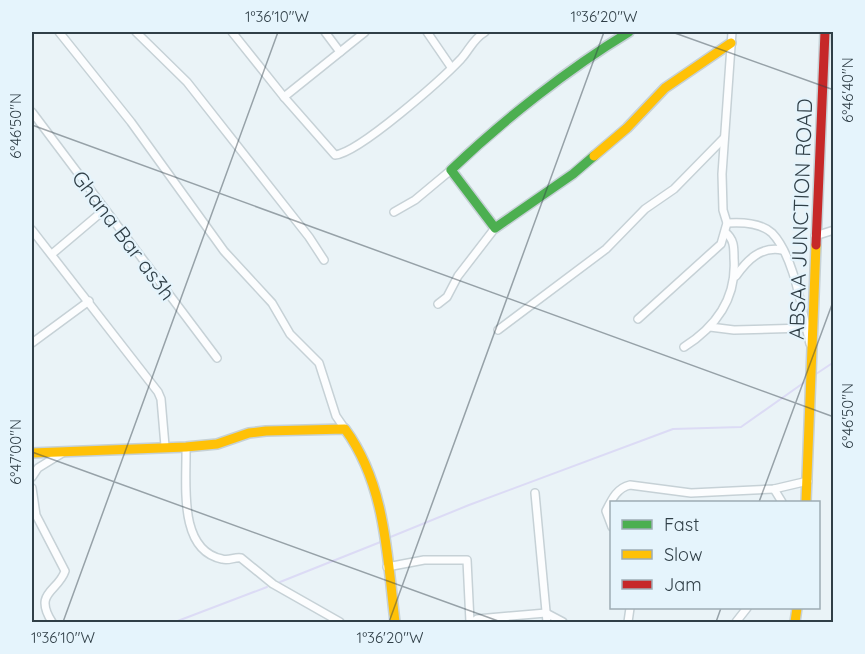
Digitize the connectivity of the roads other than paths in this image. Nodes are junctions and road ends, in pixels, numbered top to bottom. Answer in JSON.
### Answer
{"nodes":[{"id":1,"x":59,"y":32,"type":"edge"},
{"id":2,"x":136,"y":32,"type":"edge"},
{"id":3,"x":232,"y":32,"type":"edge"},
{"id":4,"x":325,"y":32,"type":"edge"},
{"id":5,"x":365,"y":32,"type":"edge"},
{"id":6,"x":427,"y":32,"type":"edge"},
{"id":7,"x":486,"y":32,"type":"edge"},
{"id":8,"x":629,"y":32,"type":"edge"},
{"id":9,"x":732,"y":32,"type":"edge"},
{"id":10,"x":825,"y":32,"type":"edge"},
{"id":11,"x":730,"y":43,"type":"junction"},
{"id":12,"x":340,"y":52,"type":"junction"},
{"id":13,"x":451,"y":67,"type":"junction"},
{"id":14,"x":829,"y":69,"type":"edge"},
{"id":15,"x":284,"y":98,"type":"junction"},
{"id":16,"x":32,"y":112,"type":"edge"},
{"id":17,"x":724,"y":138,"type":"junction"},
{"id":18,"x":451,"y":170,"type":"junction"},
{"id":19,"x":104,"y":210,"type":"junction"},
{"id":20,"x":394,"y":212,"type":"dead end"},
{"id":21,"x":727,"y":223,"type":"junction"},
{"id":22,"x":495,"y":228,"type":"junction"},
{"id":23,"x":32,"y":230,"type":"edge"},
{"id":24,"x":834,"y":230,"type":"edge"},
{"id":25,"x":725,"y":232,"type":"junction"},
{"id":26,"x":815,"y":236,"type":"junction"},
{"id":27,"x":782,"y":250,"type":"junction"},
{"id":28,"x":52,"y":254,"type":"junction"},
{"id":29,"x":324,"y":260,"type":"dead end"},
{"id":30,"x":736,"y":277,"type":"junction"},
{"id":31,"x":90,"y":301,"type":"junction"},
{"id":32,"x":438,"y":304,"type":"dead end"},
{"id":33,"x":638,"y":319,"type":"dead end"},
{"id":34,"x":710,"y":327,"type":"junction"},
{"id":35,"x":806,"y":328,"type":"junction"},
{"id":36,"x":498,"y":330,"type":"dead end"},
{"id":37,"x":32,"y":343,"type":"edge"},
{"id":38,"x":684,"y":347,"type":"dead end"},
{"id":39,"x":813,"y":356,"type":"junction"},
{"id":40,"x":217,"y":358,"type":"dead end"},
{"id":41,"x":345,"y":429,"type":"junction"},
{"id":42,"x":165,"y":446,"type":"junction"},
{"id":43,"x":186,"y":447,"type":"junction"},
{"id":44,"x":64,"y":452,"type":"junction"},
{"id":45,"x":32,"y":453,"type":"edge"},
{"id":46,"x":32,"y":477,"type":"edge"},
{"id":47,"x":808,"y":482,"type":"junction"},
{"id":48,"x":32,"y":488,"type":"edge"},
{"id":49,"x":774,"y":489,"type":"junction"},
{"id":50,"x":535,"y":492,"type":"dead end"},
{"id":51,"x":611,"y":501,"type":"edge"},
{"id":52,"x":781,"y":501,"type":"edge"},
{"id":53,"x":806,"y":501,"type":"edge"},
{"id":54,"x":610,"y":502,"type":"edge"},
{"id":55,"x":610,"y":521,"type":"edge"},
{"id":56,"x":387,"y":567,"type":"junction"},
{"id":57,"x":746,"y":609,"type":"edge"},
{"id":58,"x":546,"y":613,"type":"junction"},
{"id":59,"x":52,"y":622,"type":"edge"},
{"id":60,"x":340,"y":622,"type":"edge"},
{"id":61,"x":395,"y":622,"type":"edge"},
{"id":62,"x":472,"y":622,"type":"edge"},
{"id":63,"x":547,"y":622,"type":"edge"},
{"id":64,"x":563,"y":622,"type":"edge"},
{"id":65,"x":736,"y":622,"type":"edge"}],
"edges":[{"from":1,"to":41,"type":"street"},
{"from":2,"to":29,"type":"street"},
{"from":3,"to":15,"type":"street"},
{"from":4,"to":12,"type":"street"},
{"from":5,"to":12,"type":"street"},
{"from":6,"to":13,"type":"street"},
{"from":7,"to":13,"type":"street"},
{"from":8,"to":18,"type":"street"},
{"from":9,"to":11,"type":"street"},
{"from":10,"to":14,"type":"street","name":"ABSAA JUNCTION ROAD"},
{"from":11,"to":17,"type":"street"},
{"from":11,"to":22,"type":"street"},
{"from":12,"to":15,"type":"street"},
{"from":13,"to":15,"type":"street"},
{"from":14,"to":26,"type":"street","name":"ABSAA JUNCTION ROAD"},
{"from":16,"to":19,"type":"street","name":"Ghana Bar as3h"},
{"from":17,"to":21,"type":"street"},
{"from":17,"to":36,"type":"street"},
{"from":18,"to":20,"type":"street"},
{"from":18,"to":22,"type":"street"},
{"from":19,"to":28,"type":"street"},
{"from":19,"to":40,"type":"street","name":"Ghana Bar as3h"},
{"from":21,"to":25,"type":"street"},
{"from":21,"to":27,"type":"street"},
{"from":22,"to":32,"type":"street"},
{"from":23,"to":28,"type":"street"},
{"from":24,"to":26,"type":"street"},
{"from":25,"to":30,"type":"street"},
{"from":25,"to":33,"type":"street"},
{"from":26,"to":39,"type":"street","name":"ABSAA JUNCTION ROAD"},
{"from":27,"to":30,"type":"street"},
{"from":27,"to":35,"type":"street"},
{"from":28,"to":31,"type":"street"},
{"from":30,"to":34,"type":"street"},
{"from":31,"to":37,"type":"street"},
{"from":31,"to":42,"type":"street"},
{"from":34,"to":35,"type":"street"},
{"from":34,"to":38,"type":"street"},
{"from":35,"to":39,"type":"street"},
{"from":39,"to":47,"type":"street","name":"ABSAA JUNCTION ROAD"},
{"from":41,"to":43,"type":"street"},
{"from":41,"to":56,"type":"street"},
{"from":42,"to":43,"type":"street"},
{"from":42,"to":44,"type":"street"},
{"from":43,"to":60,"type":"street"},
{"from":44,"to":45,"type":"street"},
{"from":44,"to":46,"type":"street"},
{"from":47,"to":49,"type":"street"},
{"from":47,"to":53,"type":"street","name":"ABSAA JUNCTION ROAD"},
{"from":48,"to":59,"type":"street"},
{"from":49,"to":51,"type":"street"},
{"from":49,"to":52,"type":"street"},
{"from":50,"to":58,"type":"street"},
{"from":54,"to":55,"type":"street"},
{"from":56,"to":61,"type":"street"},
{"from":56,"to":62,"type":"street"},
{"from":57,"to":65,"type":"street"},
{"from":58,"to":62,"type":"street"},
{"from":58,"to":63,"type":"street"},
{"from":58,"to":64,"type":"street"}]}
